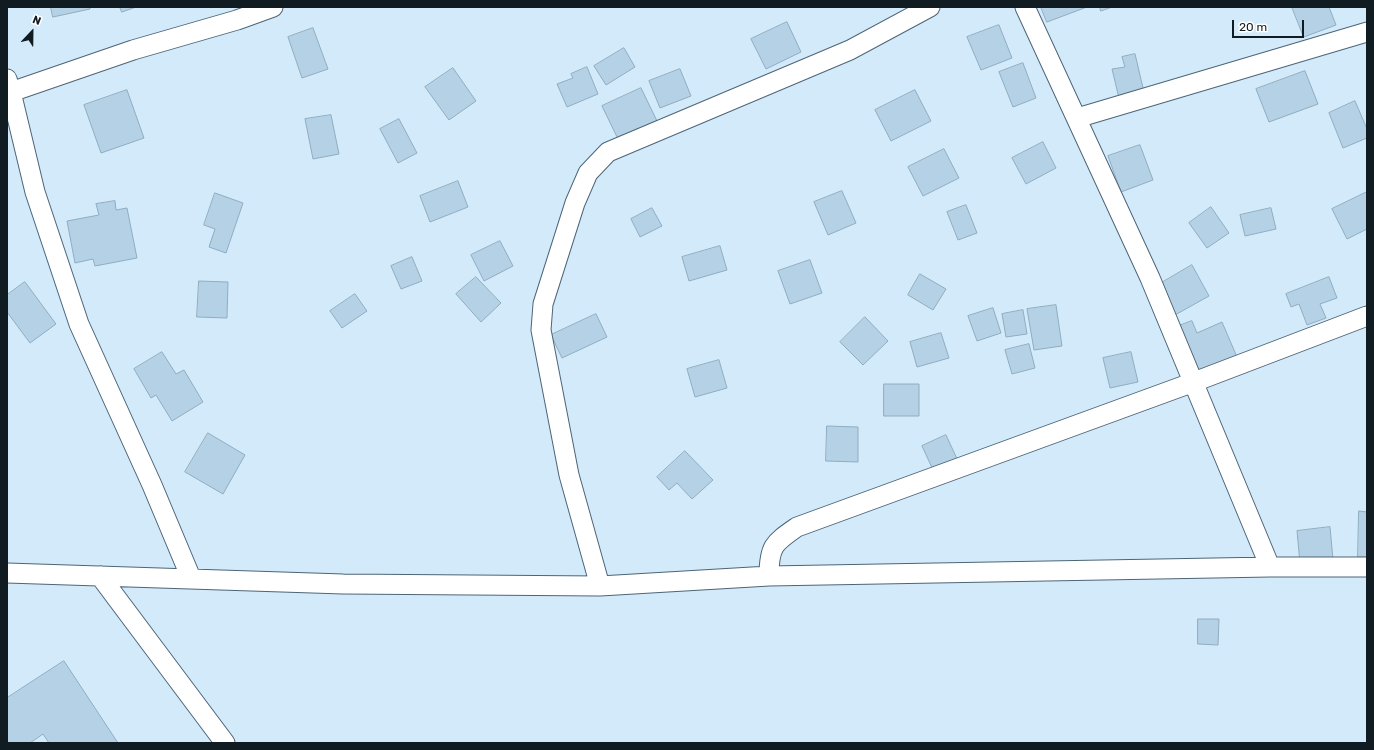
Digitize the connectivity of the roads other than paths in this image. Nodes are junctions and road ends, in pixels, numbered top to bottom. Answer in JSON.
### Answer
{"nodes":[{"id":1,"x":273,"y":7,"type":"edge"},
{"id":2,"x":930,"y":7,"type":"edge"},
{"id":3,"x":1025,"y":7,"type":"edge"},
{"id":4,"x":1367,"y":32,"type":"edge"},
{"id":5,"x":8,"y":88,"type":"edge"},
{"id":6,"x":1077,"y":118,"type":"junction"},
{"id":7,"x":1367,"y":316,"type":"edge"},
{"id":8,"x":1194,"y":382,"type":"junction"},
{"id":9,"x":1270,"y":567,"type":"junction"},
{"id":10,"x":1367,"y":567,"type":"edge"},
{"id":11,"x":7,"y":573,"type":"edge"},
{"id":12,"x":100,"y":576,"type":"junction"},
{"id":13,"x":769,"y":576,"type":"junction"},
{"id":14,"x":191,"y":578,"type":"junction"},
{"id":15,"x":600,"y":586,"type":"junction"},
{"id":16,"x":225,"y":743,"type":"edge"}],
"edges":[{"from":1,"to":5,"type":"street"},
{"from":2,"to":15,"type":"street"},
{"from":3,"to":6,"type":"street"},
{"from":4,"to":6,"type":"street"},
{"from":5,"to":14,"type":"street"},
{"from":6,"to":8,"type":"street"},
{"from":7,"to":8,"type":"street"},
{"from":8,"to":9,"type":"street"},
{"from":8,"to":13,"type":"street"},
{"from":9,"to":10,"type":"street"},
{"from":9,"to":13,"type":"street"},
{"from":11,"to":12,"type":"street"},
{"from":12,"to":14,"type":"street"},
{"from":12,"to":16,"type":"street"},
{"from":13,"to":15,"type":"street"},
{"from":14,"to":15,"type":"street"}]}
